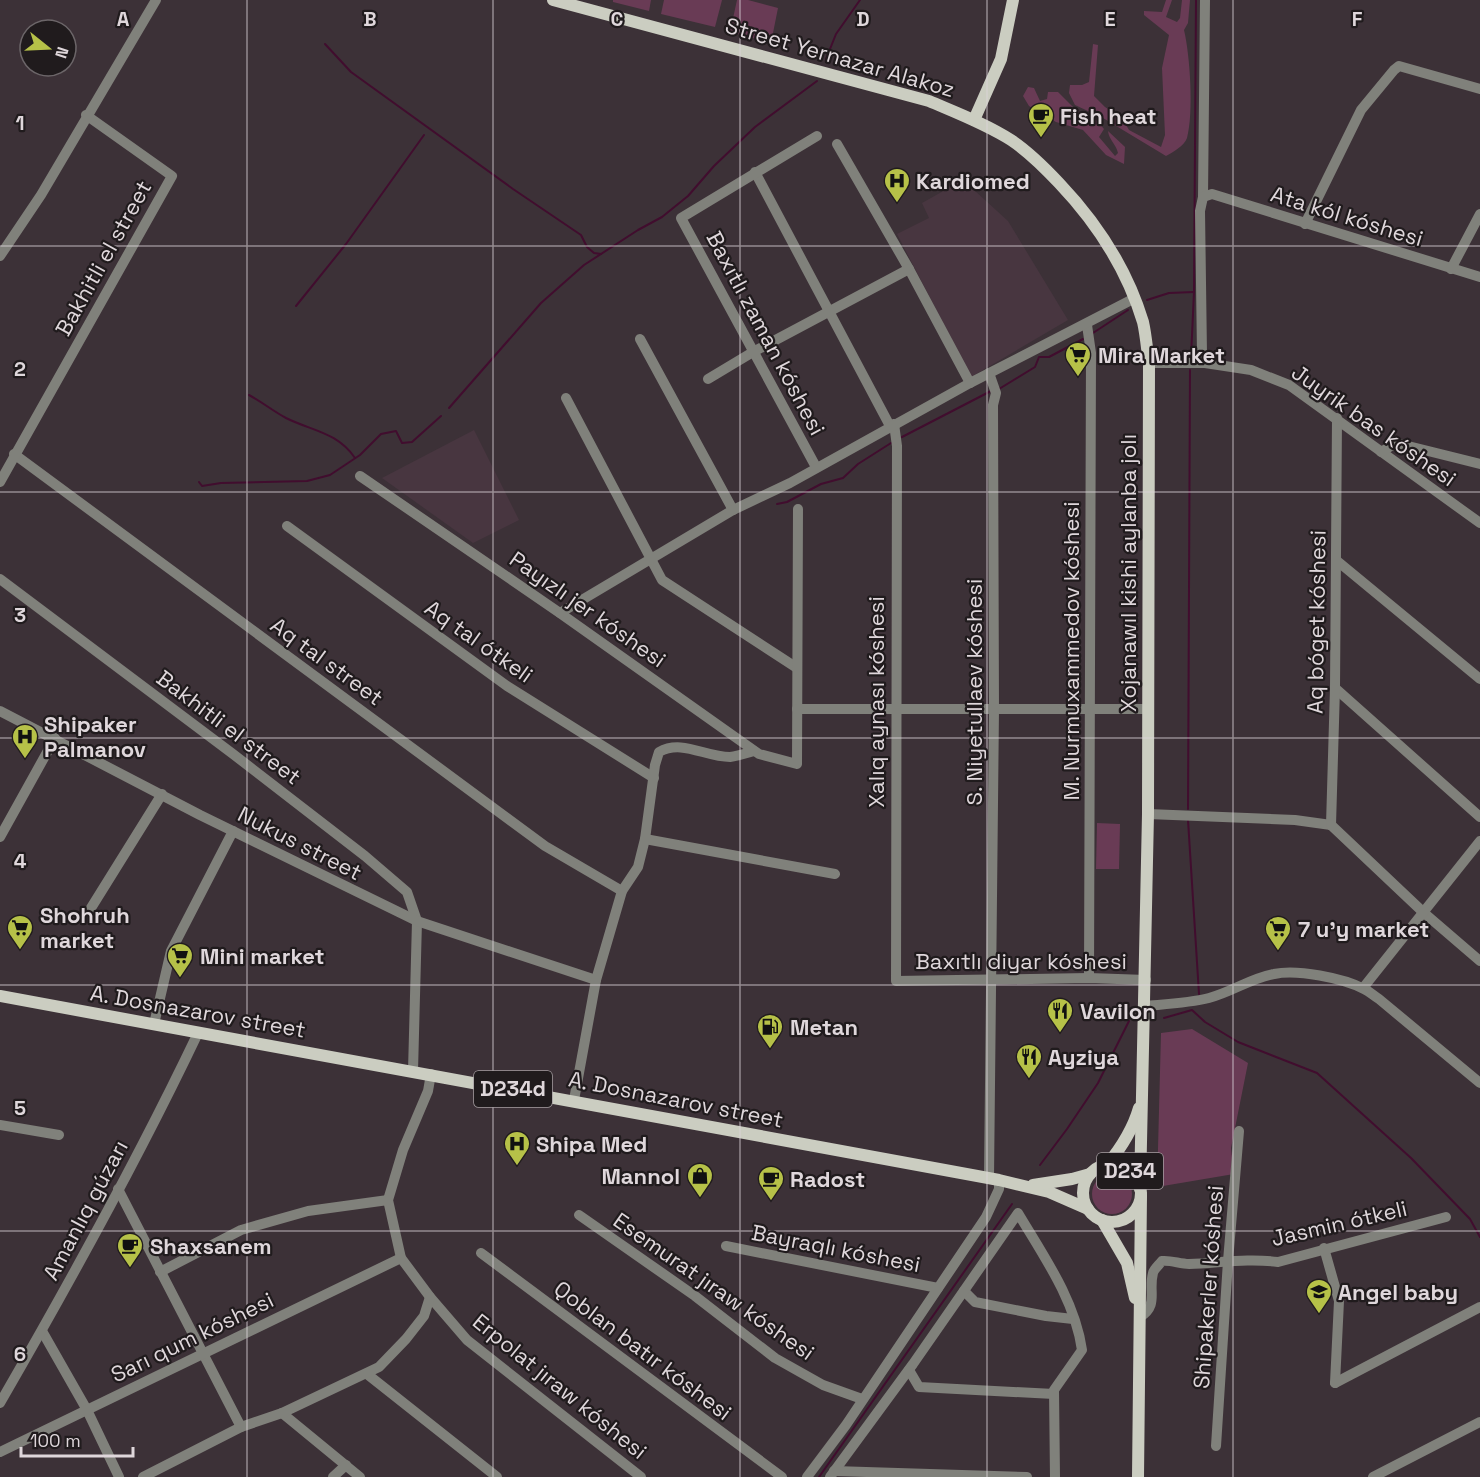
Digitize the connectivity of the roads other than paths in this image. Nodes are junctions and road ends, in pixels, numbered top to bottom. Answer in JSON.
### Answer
{"nodes":[{"id":1,"x":156,"y":0,"type":"edge"},
{"id":2,"x":554,"y":0,"type":"edge"},
{"id":3,"x":1013,"y":0,"type":"edge"},
{"id":4,"x":1205,"y":0,"type":"edge"},
{"id":5,"x":1480,"y":89,"type":"edge"},
{"id":6,"x":86,"y":115,"type":"junction"},
{"id":7,"x":974,"y":120,"type":"junction"},
{"id":8,"x":817,"y":136,"type":"dead end"},
{"id":9,"x":837,"y":144,"type":"dead end"},
{"id":10,"x":755,"y":172,"type":"junction"},
{"id":11,"x":1203,"y":197,"type":"junction"},
{"id":12,"x":1480,"y":214,"type":"edge"},
{"id":13,"x":1305,"y":224,"type":"junction"},
{"id":14,"x":0,"y":256,"type":"edge"},
{"id":15,"x":909,"y":269,"type":"junction"},
{"id":16,"x":1451,"y":269,"type":"junction"},
{"id":17,"x":1480,"y":277,"type":"edge"},
{"id":18,"x":1135,"y":298,"type":"junction"},
{"id":19,"x":830,"y":311,"type":"junction"},
{"id":20,"x":1087,"y":325,"type":"junction"},
{"id":21,"x":640,"y":339,"type":"dead end"},
{"id":22,"x":753,"y":352,"type":"junction"},
{"id":23,"x":1149,"y":363,"type":"junction"},
{"id":24,"x":1205,"y":363,"type":"junction"},
{"id":25,"x":989,"y":373,"type":"junction"},
{"id":26,"x":708,"y":379,"type":"dead end"},
{"id":27,"x":970,"y":383,"type":"junction"},
{"id":28,"x":567,"y":398,"type":"dead end"},
{"id":29,"x":1337,"y":418,"type":"junction"},
{"id":30,"x":892,"y":425,"type":"junction"},
{"id":31,"x":1381,"y":452,"type":"junction"},
{"id":32,"x":14,"y":454,"type":"junction"},
{"id":33,"x":1480,"y":464,"type":"edge"},
{"id":34,"x":816,"y":467,"type":"junction"},
{"id":35,"x":360,"y":477,"type":"dead end"},
{"id":36,"x":0,"y":482,"type":"edge"},
{"id":37,"x":798,"y":508,"type":"dead end"},
{"id":38,"x":733,"y":510,"type":"junction"},
{"id":39,"x":1480,"y":523,"type":"edge"},
{"id":40,"x":288,"y":526,"type":"dead end"},
{"id":41,"x":650,"y":559,"type":"junction"},
{"id":42,"x":1336,"y":560,"type":"junction"},
{"id":43,"x":0,"y":579,"type":"edge"},
{"id":44,"x":560,"y":613,"type":"junction"},
{"id":45,"x":797,"y":668,"type":"junction"},
{"id":46,"x":1480,"y":679,"type":"edge"},
{"id":47,"x":1335,"y":688,"type":"junction"},
{"id":48,"x":1148,"y":708,"type":"junction"},
{"id":49,"x":797,"y":709,"type":"junction"},
{"id":50,"x":994,"y":709,"type":"junction"},
{"id":51,"x":1090,"y":709,"type":"junction"},
{"id":52,"x":896,"y":710,"type":"junction"},
{"id":53,"x":0,"y":711,"type":"edge"},
{"id":54,"x":55,"y":738,"type":"junction"},
{"id":55,"x":754,"y":751,"type":"junction"},
{"id":56,"x":654,"y":778,"type":"junction"},
{"id":57,"x":162,"y":794,"type":"junction"},
{"id":58,"x":1148,"y":814,"type":"junction"},
{"id":59,"x":1480,"y":817,"type":"edge"},
{"id":60,"x":1331,"y":825,"type":"junction"},
{"id":61,"x":233,"y":831,"type":"junction"},
{"id":62,"x":0,"y":837,"type":"edge"},
{"id":63,"x":645,"y":839,"type":"junction"},
{"id":64,"x":1480,"y":840,"type":"edge"},
{"id":65,"x":835,"y":874,"type":"dead end"},
{"id":66,"x":622,"y":891,"type":"junction"},
{"id":67,"x":91,"y":908,"type":"dead end"},
{"id":68,"x":1423,"y":912,"type":"junction"},
{"id":69,"x":417,"y":921,"type":"junction"},
{"id":70,"x":1480,"y":961,"type":"edge"},
{"id":71,"x":1089,"y":978,"type":"junction"},
{"id":72,"x":992,"y":979,"type":"junction"},
{"id":73,"x":596,"y":980,"type":"junction"},
{"id":74,"x":1146,"y":980,"type":"junction"},
{"id":75,"x":896,"y":981,"type":"joint"},
{"id":76,"x":1363,"y":988,"type":"junction"},
{"id":77,"x":0,"y":996,"type":"edge"},
{"id":78,"x":1145,"y":1006,"type":"junction"},
{"id":79,"x":154,"y":1024,"type":"junction"},
{"id":80,"x":198,"y":1033,"type":"junction"},
{"id":81,"x":413,"y":1071,"type":"junction"},
{"id":82,"x":431,"y":1074,"type":"junction"},
{"id":83,"x":1480,"y":1083,"type":"edge"},
{"id":84,"x":1143,"y":1095,"type":"junction"},
{"id":85,"x":574,"y":1100,"type":"junction"},
{"id":86,"x":0,"y":1125,"type":"edge"},
{"id":87,"x":1239,"y":1131,"type":"dead end"},
{"id":88,"x":59,"y":1135,"type":"dead end"},
{"id":89,"x":1107,"y":1165,"type":"junction"},
{"id":90,"x":1090,"y":1174,"type":"junction"},
{"id":91,"x":994,"y":1179,"type":"junction"},
{"id":92,"x":1026,"y":1185,"type":"junction"},
{"id":93,"x":118,"y":1189,"type":"junction"},
{"id":94,"x":1140,"y":1192,"type":"junction"},
{"id":95,"x":388,"y":1200,"type":"junction"},
{"id":96,"x":1088,"y":1209,"type":"junction"},
{"id":97,"x":579,"y":1215,"type":"dead end"},
{"id":98,"x":1446,"y":1217,"type":"dead end"},
{"id":99,"x":1102,"y":1220,"type":"junction"},
{"id":100,"x":726,"y":1246,"type":"dead end"},
{"id":101,"x":1324,"y":1248,"type":"junction"},
{"id":102,"x":481,"y":1253,"type":"dead end"},
{"id":103,"x":401,"y":1258,"type":"junction"},
{"id":104,"x":1228,"y":1261,"type":"junction"},
{"id":105,"x":160,"y":1272,"type":"junction"},
{"id":106,"x":938,"y":1288,"type":"junction"},
{"id":107,"x":964,"y":1291,"type":"junction"},
{"id":108,"x":430,"y":1297,"type":"junction"},
{"id":109,"x":1480,"y":1307,"type":"edge"},
{"id":110,"x":1140,"y":1317,"type":"junction"},
{"id":111,"x":1073,"y":1319,"type":"junction"},
{"id":112,"x":42,"y":1331,"type":"junction"},
{"id":113,"x":204,"y":1353,"type":"junction"},
{"id":114,"x":909,"y":1370,"type":"junction"},
{"id":115,"x":368,"y":1374,"type":"junction"},
{"id":116,"x":1054,"y":1394,"type":"junction"},
{"id":117,"x":862,"y":1399,"type":"junction"},
{"id":118,"x":0,"y":1403,"type":"edge"},
{"id":119,"x":87,"y":1410,"type":"junction"},
{"id":120,"x":282,"y":1413,"type":"junction"},
{"id":121,"x":1480,"y":1422,"type":"edge"},
{"id":122,"x":241,"y":1427,"type":"junction"},
{"id":123,"x":1216,"y":1446,"type":"dead end"},
{"id":124,"x":0,"y":1452,"type":"edge"},
{"id":125,"x":346,"y":1465,"type":"junction"},
{"id":126,"x":832,"y":1474,"type":"edge"},
{"id":127,"x":119,"y":1477,"type":"edge"},
{"id":128,"x":143,"y":1477,"type":"edge"},
{"id":129,"x":333,"y":1477,"type":"edge"},
{"id":130,"x":360,"y":1477,"type":"edge"},
{"id":131,"x":497,"y":1477,"type":"edge"},
{"id":132,"x":641,"y":1477,"type":"edge"},
{"id":133,"x":782,"y":1477,"type":"edge"},
{"id":134,"x":807,"y":1477,"type":"edge"},
{"id":135,"x":1027,"y":1477,"type":"edge"},
{"id":136,"x":1055,"y":1477,"type":"edge"},
{"id":137,"x":1138,"y":1477,"type":"edge"},
{"id":138,"x":1373,"y":1477,"type":"edge"}],
"edges":[{"from":1,"to":6,"type":"street"},
{"from":2,"to":7,"type":"main road","name":"Street Yernazar Alakoz","number":"D234"},
{"from":3,"to":7,"type":"main road"},
{"from":4,"to":11,"type":"street"},
{"from":5,"to":13,"type":"street"},
{"from":6,"to":14,"type":"street"},
{"from":6,"to":32,"type":"street","name":"Bakhitli el street"},
{"from":7,"to":18,"type":"main road","name":"Xojanawıl kishi aylanba jolı","number":"D234"},
{"from":8,"to":10,"type":"street"},
{"from":9,"to":15,"type":"street"},
{"from":10,"to":19,"type":"street","name":"Xalıq aynası kóshesi"},
{"from":10,"to":22,"type":"street","name":"Baxıtlı zaman kóshesi"},
{"from":11,"to":13,"type":"street","name":"Ata kól kóshesi"},
{"from":11,"to":24,"type":"street"},
{"from":12,"to":16,"type":"street"},
{"from":13,"to":16,"type":"street","name":"Ata kól kóshesi"},
{"from":15,"to":19,"type":"street"},
{"from":15,"to":27,"type":"street"},
{"from":16,"to":17,"type":"street","name":"Ata kól kóshesi"},
{"from":18,"to":20,"type":"street"},
{"from":18,"to":23,"type":"main road","name":"Xojanawıl kishi aylanba jolı","number":"D234"},
{"from":19,"to":22,"type":"street"},
{"from":19,"to":30,"type":"street","name":"Xalıq aynası kóshesi"},
{"from":20,"to":25,"type":"street"},
{"from":20,"to":51,"type":"street","name":"M. Nurmuxammedov kóshesi"},
{"from":21,"to":38,"type":"street"},
{"from":22,"to":26,"type":"street"},
{"from":22,"to":34,"type":"street","name":"Baxıtlı zaman kóshesi"},
{"from":23,"to":24,"type":"street","name":"Juyrik bas kóshesi"},
{"from":23,"to":48,"type":"main road","name":"Xojanawıl kishi aylanba jolı","number":"D234"},
{"from":24,"to":29,"type":"street","name":"Juyrik bas kóshesi"},
{"from":25,"to":27,"type":"street"},
{"from":25,"to":50,"type":"street","name":"S. Niyetullaev kóshesi"},
{"from":27,"to":30,"type":"street"},
{"from":28,"to":41,"type":"street"},
{"from":29,"to":31,"type":"street","name":"Juyrik bas kóshesi"},
{"from":29,"to":42,"type":"street","name":"Aq bóget kóshesi"},
{"from":30,"to":34,"type":"street"},
{"from":30,"to":52,"type":"street","name":"Xalıq aynası kóshesi"},
{"from":31,"to":33,"type":"street"},
{"from":31,"to":39,"type":"street","name":"Juyrik bas kóshesi"},
{"from":32,"to":36,"type":"street","name":"Bakhitli el street"},
{"from":32,"to":66,"type":"street","name":"Aq tal street"},
{"from":34,"to":38,"type":"street"},
{"from":35,"to":44,"type":"street","name":"Payızlı jer kóshesi"},
{"from":37,"to":45,"type":"street"},
{"from":38,"to":41,"type":"street"},
{"from":40,"to":56,"type":"street","name":"Aq tal ótkeli"},
{"from":41,"to":44,"type":"street"},
{"from":41,"to":45,"type":"street"},
{"from":42,"to":46,"type":"street"},
{"from":42,"to":47,"type":"street","name":"Aq bóget kóshesi"},
{"from":43,"to":69,"type":"street","name":"Bakhitli el street"},
{"from":44,"to":55,"type":"street","name":"Payızlı jer kóshesi"},
{"from":45,"to":49,"type":"street"},
{"from":47,"to":59,"type":"street"},
{"from":47,"to":60,"type":"street","name":"Aq bóget kóshesi"},
{"from":48,"to":51,"type":"street"},
{"from":48,"to":58,"type":"main road","name":"Xojanawıl kishi aylanba jolı","number":"D234"},
{"from":49,"to":52,"type":"street"},
{"from":49,"to":55,"type":"street","name":"Payızlı jer kóshesi"},
{"from":50,"to":51,"type":"street"},
{"from":50,"to":52,"type":"street"},
{"from":50,"to":72,"type":"street","name":"S. Niyetullaev kóshesi"},
{"from":51,"to":71,"type":"street","name":"M. Nurmuxammedov kóshesi"},
{"from":52,"to":75,"type":"street","name":"Xalıq aynası kóshesi"},
{"from":53,"to":54,"type":"street","name":"Nukus street"},
{"from":54,"to":57,"type":"street","name":"Nukus street"},
{"from":54,"to":62,"type":"street"},
{"from":55,"to":56,"type":"street"},
{"from":56,"to":63,"type":"street"},
{"from":57,"to":61,"type":"street","name":"Nukus street"},
{"from":57,"to":67,"type":"street"},
{"from":58,"to":60,"type":"street"},
{"from":58,"to":74,"type":"main road","name":"Xojanawıl kishi aylanba jolı","number":"D234"},
{"from":60,"to":68,"type":"street"},
{"from":61,"to":69,"type":"street","name":"Nukus street"},
{"from":61,"to":79,"type":"street"},
{"from":63,"to":65,"type":"street"},
{"from":63,"to":66,"type":"street"},
{"from":64,"to":68,"type":"street"},
{"from":66,"to":73,"type":"street"},
{"from":68,"to":70,"type":"street"},
{"from":68,"to":76,"type":"street"},
{"from":69,"to":73,"type":"street","name":"Nukus street"},
{"from":69,"to":81,"type":"street"},
{"from":71,"to":72,"type":"street","name":"Baxıtlı diyar kóshesi"},
{"from":71,"to":74,"type":"street","name":"Baxıtlı diyar kóshesi"},
{"from":72,"to":75,"type":"street","name":"Baxıtlı diyar kóshesi"},
{"from":72,"to":91,"type":"street","name":"S. Niyetullaev kóshesi"},
{"from":73,"to":85,"type":"street"},
{"from":74,"to":78,"type":"main road","name":"Xojanawıl kishi aylanba jolı","number":"D234"},
{"from":76,"to":78,"type":"street"},
{"from":76,"to":83,"type":"street"},
{"from":77,"to":79,"type":"main road","name":"A. Dosnazarov street","number":"D234d"},
{"from":78,"to":84,"type":"main road","name":"Xojanawıl kishi aylanba jolı","number":"D234"},
{"from":79,"to":80,"type":"main road","name":"A. Dosnazarov street","number":"D234d"},
{"from":80,"to":81,"type":"main road","name":"A. Dosnazarov street","number":"D234d"},
{"from":80,"to":93,"type":"street","name":"Amanlıq gúzarı"},
{"from":81,"to":82,"type":"main road","name":"A. Dosnazarov street","number":"D234d"},
{"from":82,"to":85,"type":"main road","name":"A. Dosnazarov street","number":"D234d"},
{"from":82,"to":95,"type":"street"},
{"from":84,"to":89,"type":"main road","name":"Xojanawıl kishi aylanba jolı","number":"D234"},
{"from":84,"to":94,"type":"main road","name":"Xojanawıl kishi aylanba jolı","number":"D234"},
{"from":85,"to":91,"type":"main road","name":"A. Dosnazarov street","number":"D234d"},
{"from":86,"to":88,"type":"street"},
{"from":87,"to":104,"type":"street","name":"Shipakerler kóshesi"},
{"from":89,"to":90,"type":"main road","number":"D234"},
{"from":89,"to":94,"type":"main road","number":"D234"},
{"from":90,"to":92,"type":"main road","number":"D234d"},
{"from":90,"to":96,"type":"main road","number":"D234"},
{"from":91,"to":92,"type":"main road","name":"A. Dosnazarov street","number":"D234d"},
{"from":91,"to":106,"type":"street","name":"S. Niyetullaev kóshesi"},
{"from":92,"to":96,"type":"main road","number":"D234d"},
{"from":93,"to":105,"type":"street"},
{"from":93,"to":112,"type":"street","name":"Amanlıq gúzarı"},
{"from":94,"to":99,"type":"main road","number":"D234"},
{"from":94,"to":110,"type":"main road","name":"Xojanawıl kishi aylanba jolı","number":"D234"},
{"from":95,"to":103,"type":"street"},
{"from":95,"to":105,"type":"street"},
{"from":96,"to":99,"type":"main road"},
{"from":97,"to":117,"type":"street","name":"Esemurat jıraw kóshesi"},
{"from":98,"to":101,"type":"street","name":"Jasmin ótkeli"},
{"from":99,"to":110,"type":"main road","name":"Xojanawıl kishi aylanba jolı","number":"D234"},
{"from":100,"to":106,"type":"street","name":"Bayraqlı kóshesi"},
{"from":101,"to":104,"type":"street","name":"Jasmin ótkeli"},
{"from":101,"to":109,"type":"street"},
{"from":102,"to":133,"type":"street","name":"Qoblan batır kóshesi"},
{"from":103,"to":108,"type":"street","name":"Erpolat jıraw kóshesi"},
{"from":103,"to":113,"type":"street","name":"Sarı qum kóshesi"},
{"from":104,"to":110,"type":"street","name":"Jasmin ótkeli"},
{"from":104,"to":123,"type":"street","name":"Shipakerler kóshesi"},
{"from":105,"to":113,"type":"street"},
{"from":106,"to":117,"type":"street","name":"S. Niyetullaev kóshesi"},
{"from":107,"to":111,"type":"street"},
{"from":107,"to":111,"type":"street"},
{"from":107,"to":114,"type":"street"},
{"from":108,"to":115,"type":"street"},
{"from":108,"to":132,"type":"street","name":"Erpolat jıraw kóshesi"},
{"from":110,"to":137,"type":"main road","name":"Xojanawıl kishi aylanba jolı","number":"D234"},
{"from":111,"to":116,"type":"street"},
{"from":112,"to":118,"type":"street","name":"Amanlıq gúzarı"},
{"from":112,"to":119,"type":"street"},
{"from":113,"to":119,"type":"street","name":"Sarı qum kóshesi"},
{"from":113,"to":122,"type":"street"},
{"from":114,"to":116,"type":"street"},
{"from":114,"to":126,"type":"street"},
{"from":115,"to":120,"type":"street"},
{"from":115,"to":131,"type":"street"},
{"from":116,"to":136,"type":"street"},
{"from":117,"to":134,"type":"street","name":"S. Niyetullaev kóshesi"},
{"from":119,"to":124,"type":"street","name":"Sarı qum kóshesi"},
{"from":119,"to":127,"type":"street"},
{"from":120,"to":122,"type":"street"},
{"from":120,"to":125,"type":"street"},
{"from":121,"to":138,"type":"street"},
{"from":122,"to":128,"type":"street"},
{"from":125,"to":129,"type":"street"},
{"from":125,"to":130,"type":"street"},
{"from":126,"to":135,"type":"street"}]}
